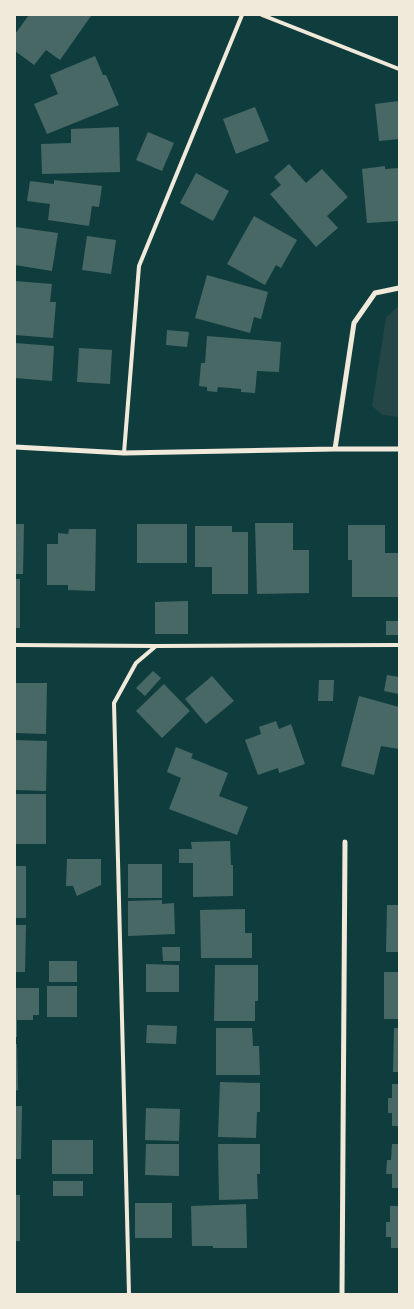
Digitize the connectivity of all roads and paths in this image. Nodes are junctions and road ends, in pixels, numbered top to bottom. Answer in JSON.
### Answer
{"nodes":[{"id":1,"x":242,"y":15,"type":"edge"},
{"id":2,"x":262,"y":15,"type":"edge"},
{"id":3,"x":399,"y":68,"type":"edge"},
{"id":4,"x":399,"y":288,"type":"edge"},
{"id":5,"x":15,"y":447,"type":"edge"},
{"id":6,"x":336,"y":449,"type":"junction"},
{"id":7,"x":399,"y":449,"type":"edge"},
{"id":8,"x":124,"y":453,"type":"junction"},
{"id":9,"x":15,"y":645,"type":"edge"},
{"id":10,"x":399,"y":645,"type":"edge"},
{"id":11,"x":156,"y":646,"type":"junction"},
{"id":12,"x":345,"y":842,"type":"dead end"},
{"id":13,"x":129,"y":1294,"type":"edge"},
{"id":14,"x":342,"y":1294,"type":"edge"}],
"edges":[{"from":1,"to":8,"type":"lane"},
{"from":2,"to":3,"type":"lane"},
{"from":4,"to":6,"type":"street"},
{"from":5,"to":8,"type":"street"},
{"from":6,"to":7,"type":"street"},
{"from":6,"to":8,"type":"street"},
{"from":9,"to":11,"type":"lane"},
{"from":10,"to":11,"type":"lane"},
{"from":11,"to":13,"type":"lane"},
{"from":12,"to":14,"type":"street"}]}
